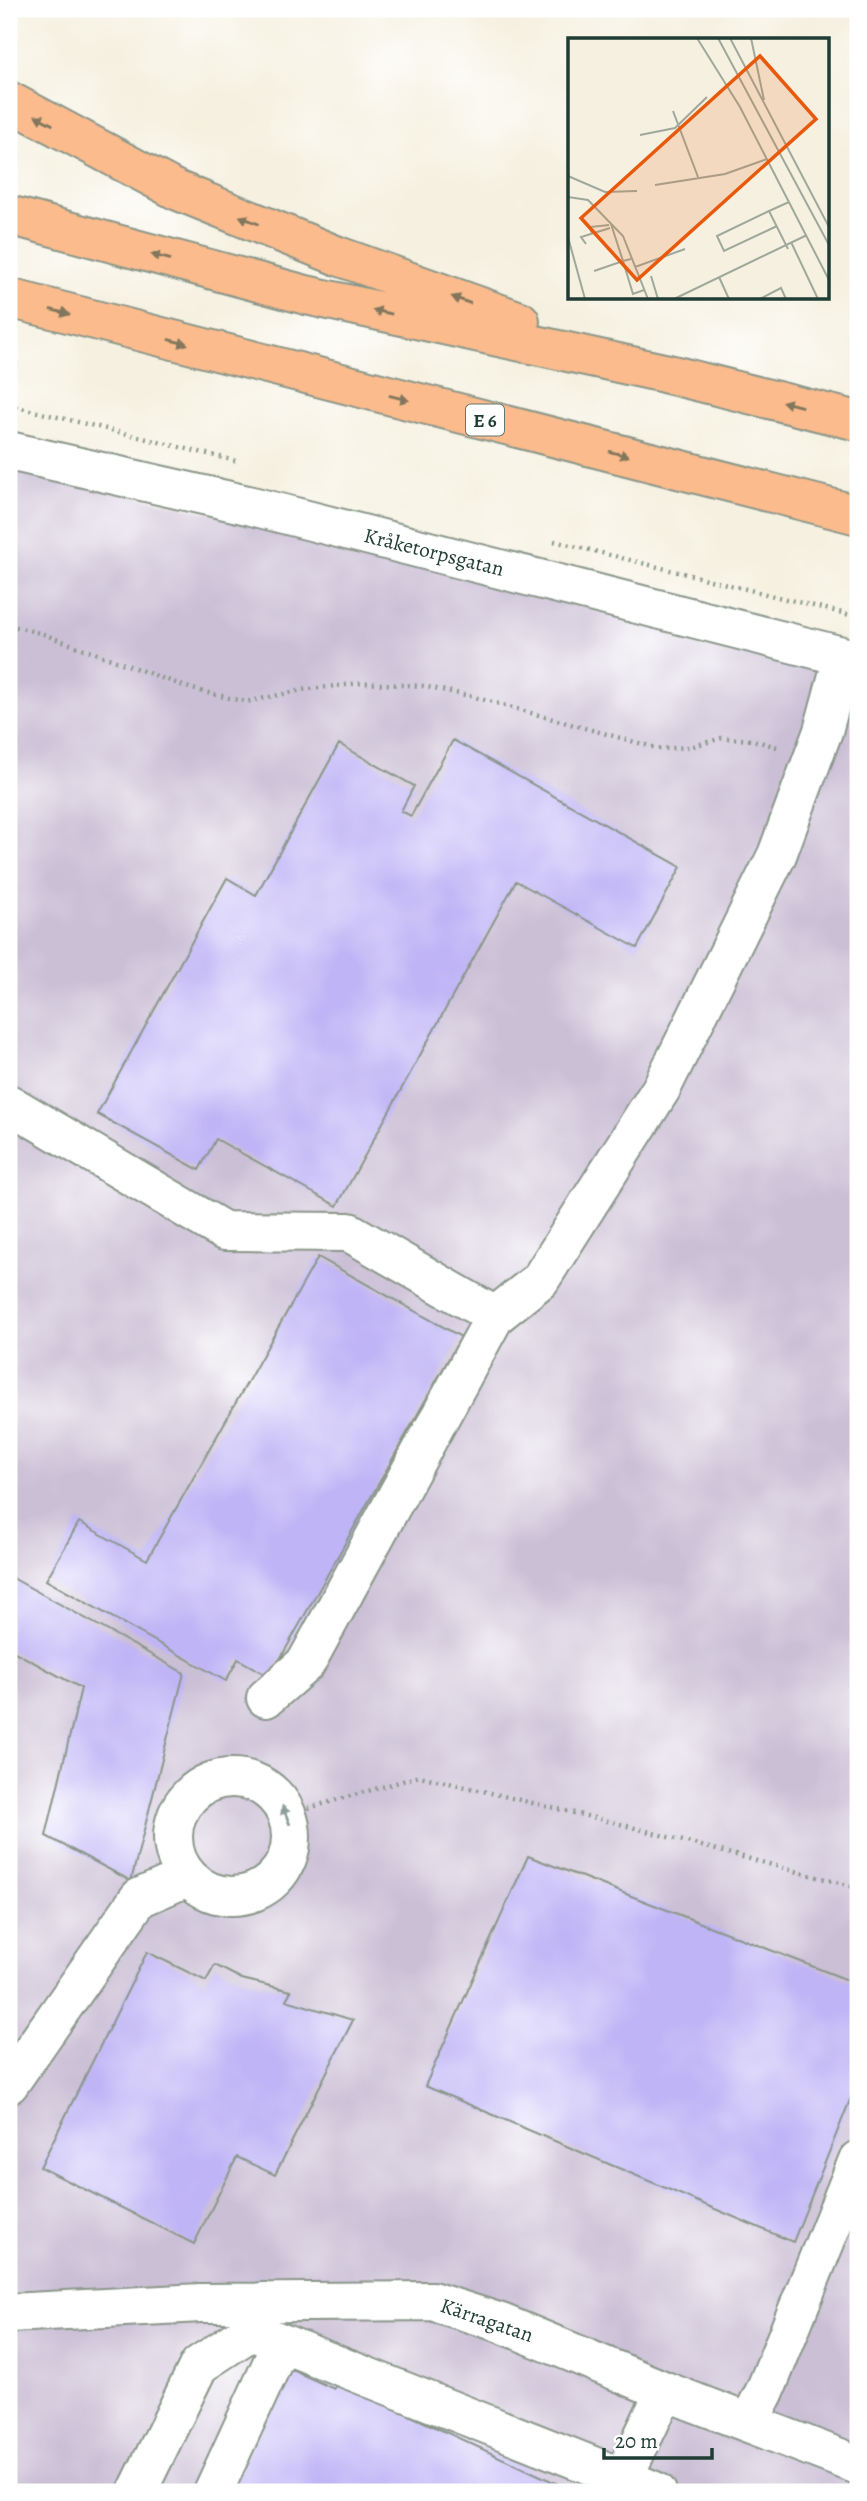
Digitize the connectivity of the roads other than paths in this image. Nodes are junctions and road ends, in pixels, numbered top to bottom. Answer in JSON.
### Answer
{"nodes":[{"id":1,"x":9,"y":101,"type":"edge"},
{"id":2,"x":9,"y":215,"type":"edge"},
{"id":3,"x":9,"y":298,"type":"edge"},
{"id":4,"x":664,"y":373,"type":"junction"},
{"id":5,"x":858,"y":421,"type":"edge"},
{"id":6,"x":9,"y":451,"type":"edge"},
{"id":7,"x":858,"y":515,"type":"edge"},
{"id":8,"x":851,"y":659,"type":"edge"},
{"id":9,"x":9,"y":1104,"type":"edge"},
{"id":10,"x":495,"y":1316,"type":"junction"},
{"id":11,"x":265,"y":1698,"type":"dead end"},
{"id":12,"x":187,"y":1877,"type":"junction"},
{"id":13,"x":9,"y":2084,"type":"edge"},
{"id":14,"x":858,"y":2160,"type":"edge"},
{"id":15,"x":9,"y":2313,"type":"edge"},
{"id":16,"x":265,"y":2325,"type":"junction"},
{"id":17,"x":665,"y":2391,"type":"junction"},
{"id":18,"x":749,"y":2422,"type":"junction"},
{"id":19,"x":858,"y":2465,"type":"edge"},
{"id":20,"x":632,"y":2487,"type":"edge"},
{"id":21,"x":137,"y":2492,"type":"edge"},
{"id":22,"x":213,"y":2492,"type":"edge"}],
"edges":[{"from":4,"to":1,"type":"highway","one_way":true},
{"from":4,"to":2,"type":"highway","one_way":true},
{"from":3,"to":7,"type":"highway","number":"E 6","one_way":true},
{"from":5,"to":4,"type":"highway","one_way":true},
{"from":6,"to":8,"type":"street","name":"Kråketorpsgatan"},
{"from":8,"to":10,"type":"street"},
{"from":9,"to":10,"type":"street"},
{"from":10,"to":11,"type":"street"},
{"from":12,"to":12,"type":"street","one_way":true},
{"from":12,"to":13,"type":"street"},
{"from":14,"to":18,"type":"street"},
{"from":15,"to":16,"type":"street","name":"Kärragatan"},
{"from":16,"to":17,"type":"street","name":"Kärragatan"},
{"from":16,"to":20,"type":"street"},
{"from":16,"to":21,"type":"street"},
{"from":16,"to":22,"type":"street"},
{"from":17,"to":18,"type":"street","name":"Kärragatan"},
{"from":17,"to":20,"type":"street"},
{"from":18,"to":19,"type":"street","name":"Kärragatan"}]}
